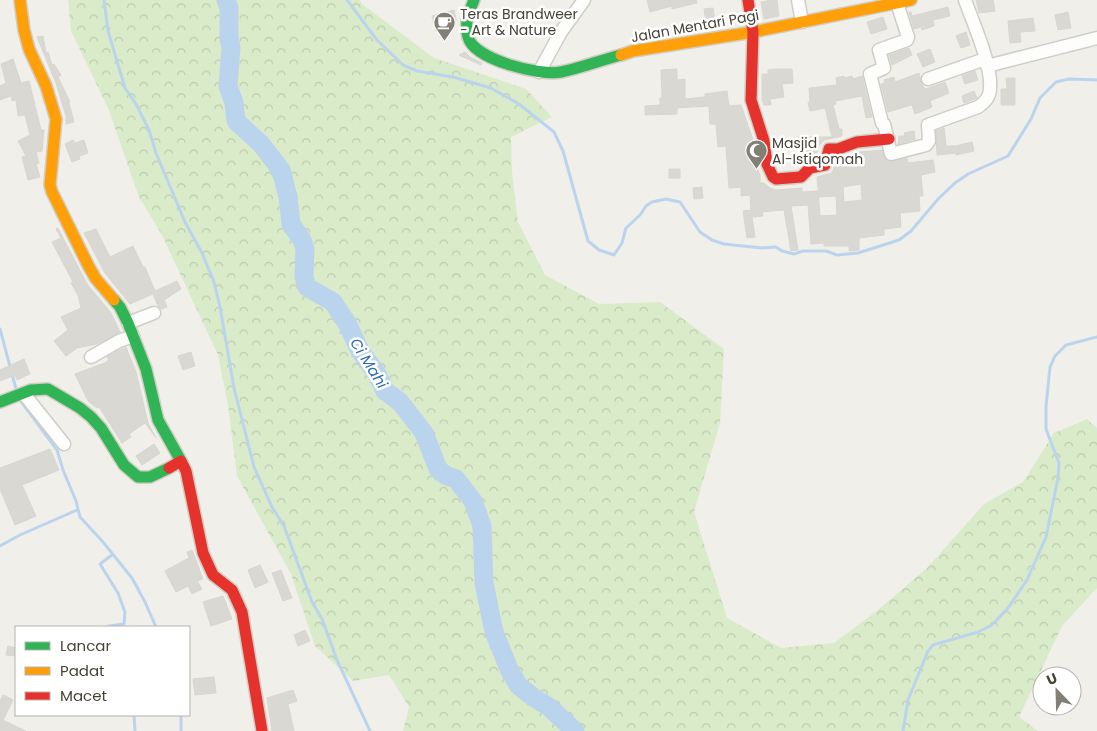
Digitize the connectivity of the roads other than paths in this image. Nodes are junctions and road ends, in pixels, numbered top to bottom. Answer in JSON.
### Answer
{"nodes":[{"id":1,"x":20,"y":0,"type":"edge"},
{"id":2,"x":474,"y":0,"type":"edge"},
{"id":3,"x":584,"y":0,"type":"edge"},
{"id":4,"x":748,"y":0,"type":"edge"},
{"id":5,"x":798,"y":0,"type":"edge"},
{"id":6,"x":911,"y":0,"type":"edge"},
{"id":7,"x":966,"y":0,"type":"edge"},
{"id":8,"x":897,"y":3,"type":"junction"},
{"id":9,"x":802,"y":22,"type":"junction"},
{"id":10,"x":753,"y":32,"type":"junction"},
{"id":11,"x":1097,"y":38,"type":"edge"},
{"id":12,"x":986,"y":62,"type":"junction"},
{"id":13,"x":539,"y":72,"type":"junction"},
{"id":14,"x":928,"y":79,"type":"dead end"},
{"id":15,"x":889,"y":139,"type":"junction"},
{"id":16,"x":154,"y":313,"type":"dead end"},
{"id":17,"x":128,"y":323,"type":"junction"},
{"id":18,"x":133,"y":336,"type":"junction"},
{"id":19,"x":91,"y":357,"type":"dead end"},
{"id":20,"x":24,"y":394,"type":"junction"},
{"id":21,"x":0,"y":402,"type":"edge"},
{"id":22,"x":64,"y":444,"type":"dead end"},
{"id":23,"x":181,"y":461,"type":"junction"},
{"id":24,"x":262,"y":731,"type":"edge"}],
"edges":[{"from":1,"to":17,"type":"street"},
{"from":2,"to":13,"type":"street","name":"Jalan Mentari Pagi"},
{"from":3,"to":13,"type":"street"},
{"from":4,"to":10,"type":"street"},
{"from":5,"to":9,"type":"street"},
{"from":6,"to":8,"type":"street","name":"Jalan Mentari Pagi"},
{"from":7,"to":12,"type":"street"},
{"from":8,"to":9,"type":"street","name":"Jalan Mentari Pagi"},
{"from":8,"to":15,"type":"street"},
{"from":9,"to":10,"type":"street","name":"Jalan Mentari Pagi"},
{"from":10,"to":13,"type":"street","name":"Jalan Mentari Pagi"},
{"from":10,"to":15,"type":"street"},
{"from":11,"to":12,"type":"street"},
{"from":12,"to":14,"type":"street"},
{"from":12,"to":15,"type":"street"},
{"from":16,"to":17,"type":"street"},
{"from":17,"to":18,"type":"street"},
{"from":18,"to":19,"type":"street"},
{"from":18,"to":23,"type":"street"},
{"from":20,"to":21,"type":"street"},
{"from":20,"to":22,"type":"street"},
{"from":20,"to":23,"type":"street"},
{"from":23,"to":24,"type":"street"}]}
